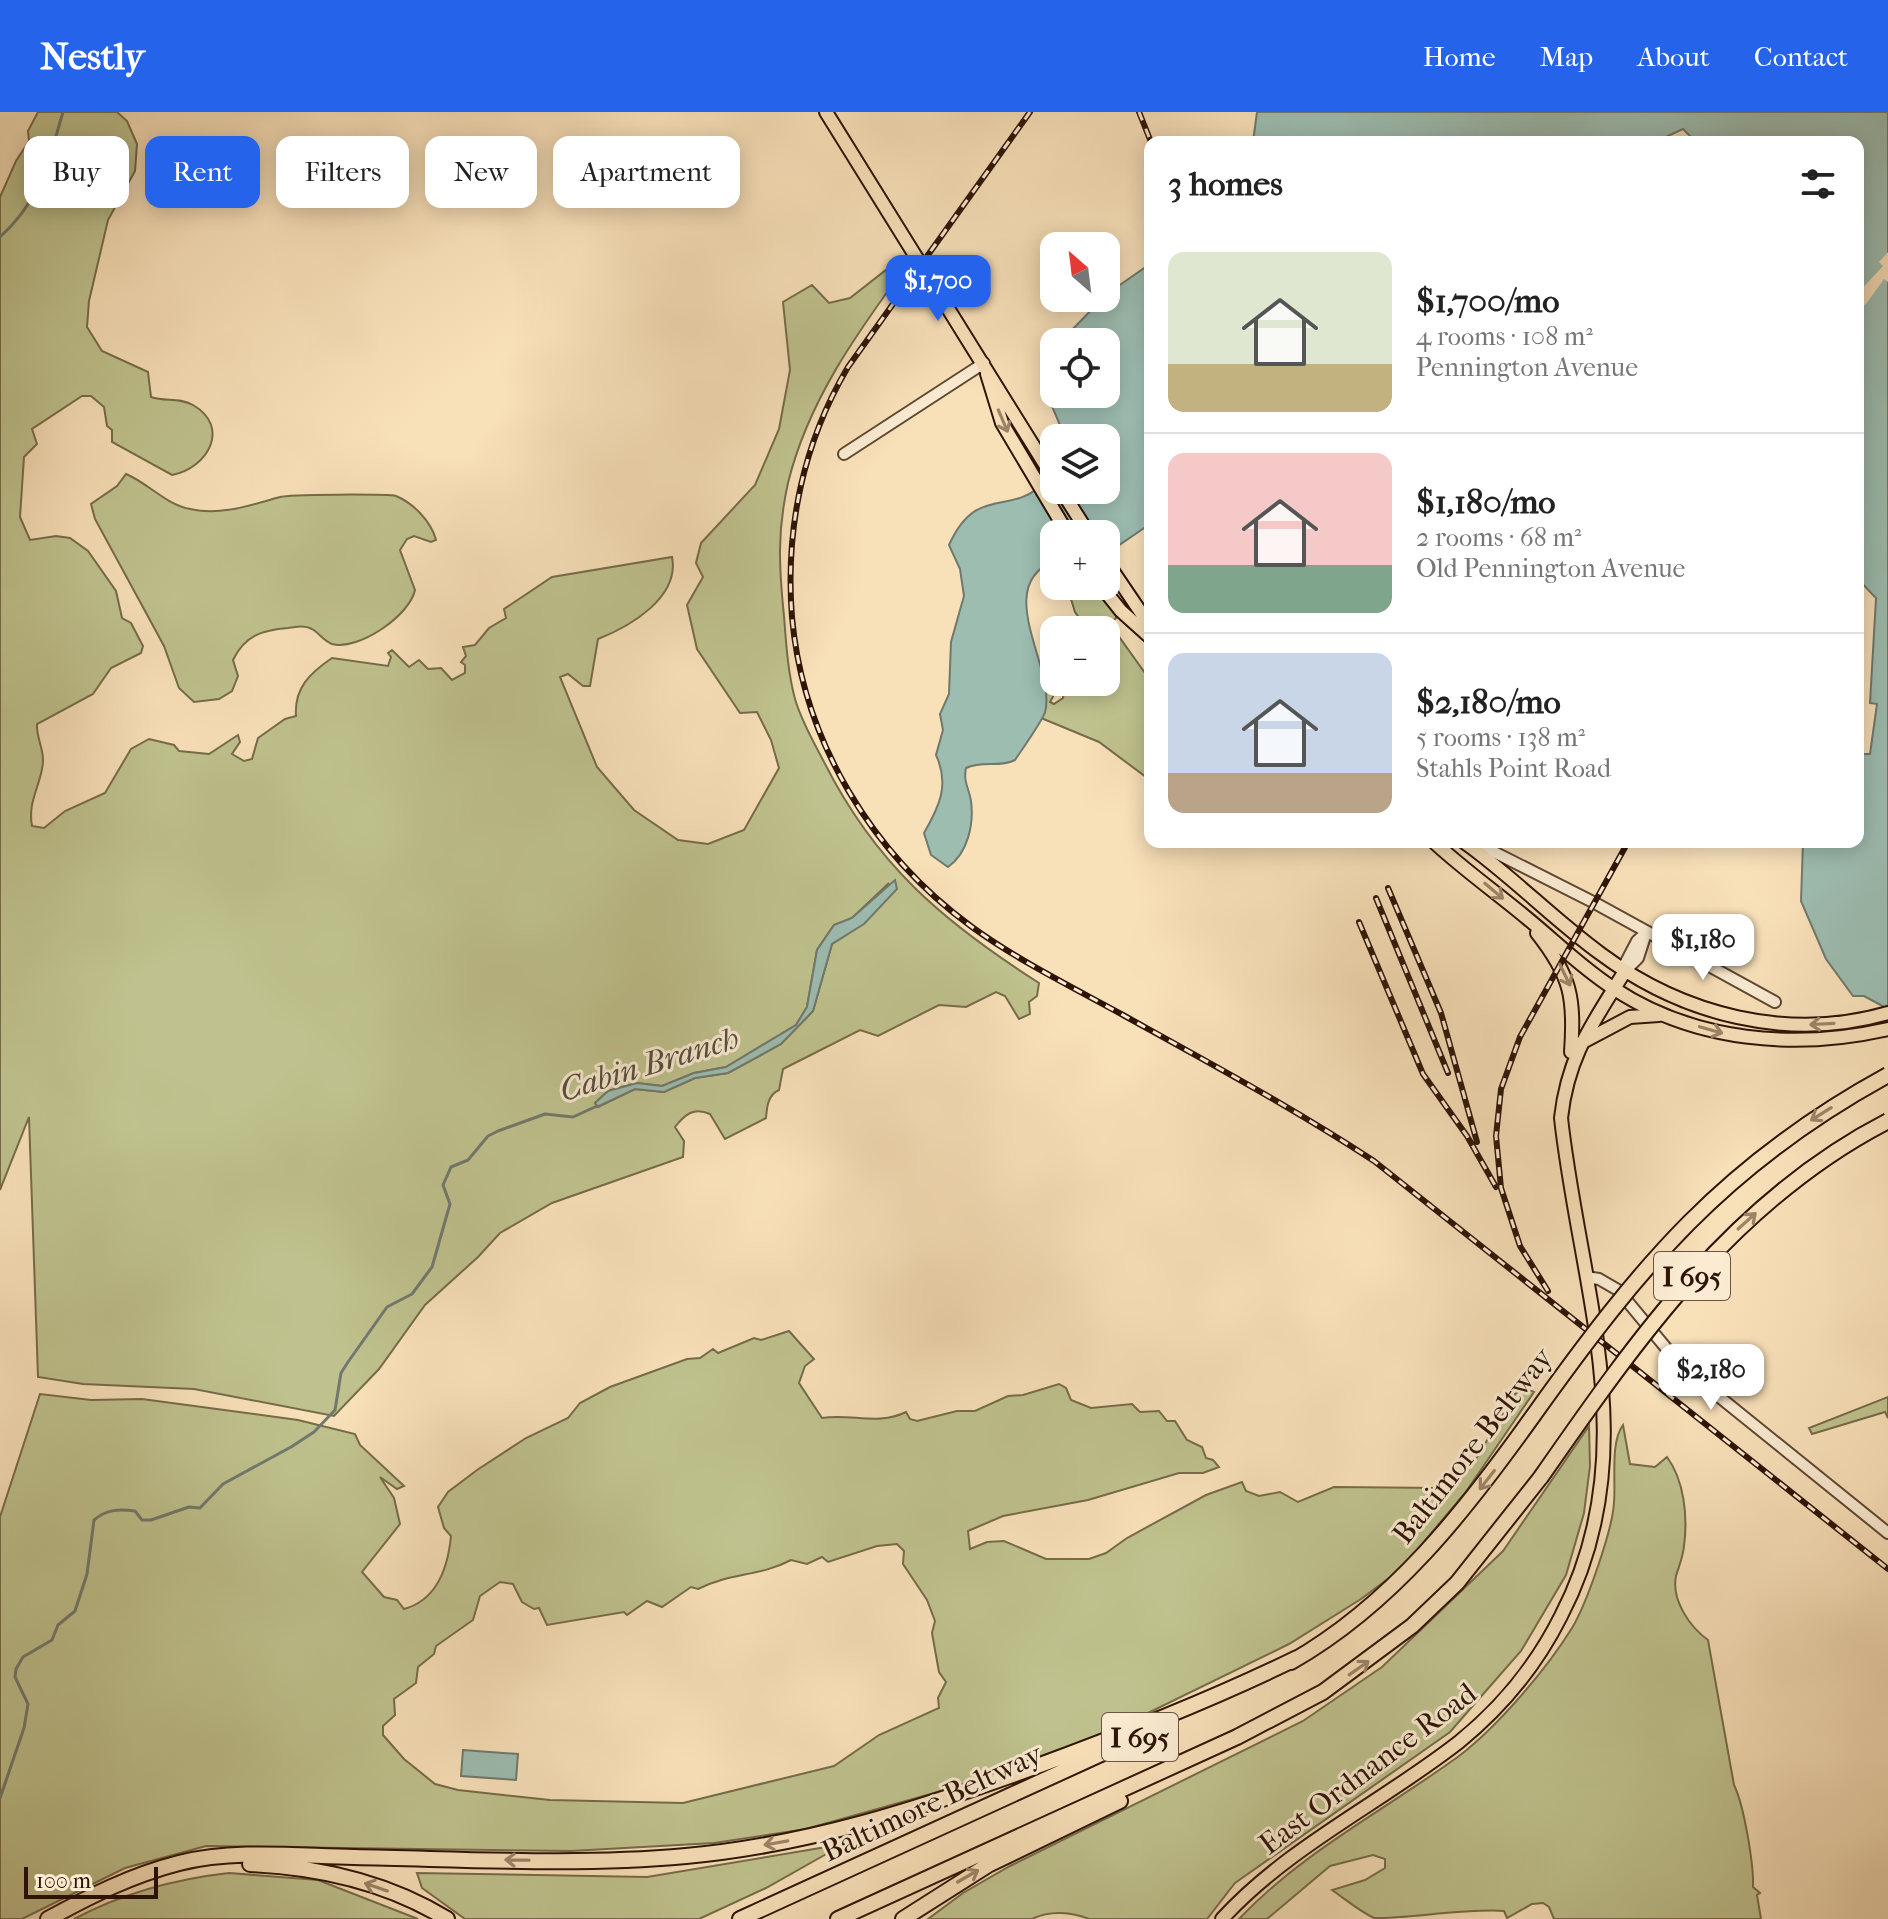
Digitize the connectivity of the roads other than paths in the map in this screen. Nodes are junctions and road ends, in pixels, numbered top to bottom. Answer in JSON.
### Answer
{"nodes":[{"id":1,"x":826,"y":112,"type":"edge"},
{"id":2,"x":984,"y":363,"type":"junction"},
{"id":3,"x":844,"y":454,"type":"dead end"},
{"id":4,"x":1040,"y":457,"type":"edge"},
{"id":5,"x":1059,"y":520,"type":"edge"},
{"id":6,"x":1120,"y":582,"type":"edge"},
{"id":7,"x":1112,"y":600,"type":"edge"},
{"id":8,"x":1144,"y":617,"type":"edge"},
{"id":9,"x":1144,"y":632,"type":"edge"},
{"id":10,"x":1441,"y":848,"type":"edge"},
{"id":11,"x":1472,"y":848,"type":"edge"},
{"id":12,"x":1486,"y":848,"type":"edge"},
{"id":13,"x":1520,"y":912,"type":"junction"},
{"id":14,"x":1646,"y":933,"type":"junction"},
{"id":15,"x":1625,"y":970,"type":"junction"},
{"id":16,"x":1614,"y":989,"type":"junction"},
{"id":17,"x":1775,"y":1002,"type":"dead end"},
{"id":18,"x":1888,"y":1013,"type":"edge"},
{"id":19,"x":1669,"y":1016,"type":"junction"},
{"id":20,"x":1888,"y":1029,"type":"edge"},
{"id":21,"x":1578,"y":1045,"type":"junction"},
{"id":22,"x":1570,"y":1066,"type":"junction"},
{"id":23,"x":1888,"y":1075,"type":"edge"},
{"id":24,"x":1888,"y":1121,"type":"edge"},
{"id":25,"x":1586,"y":1277,"type":"junction"},
{"id":26,"x":1888,"y":1533,"type":"edge"},
{"id":27,"x":1297,"y":1658,"type":"junction"},
{"id":28,"x":1323,"y":1692,"type":"junction"},
{"id":29,"x":72,"y":1906,"type":"junction"},
{"id":30,"x":48,"y":1919,"type":"edge"},
{"id":31,"x":447,"y":1919,"type":"edge"},
{"id":32,"x":740,"y":1919,"type":"edge"},
{"id":33,"x":838,"y":1919,"type":"edge"},
{"id":34,"x":903,"y":1919,"type":"edge"},
{"id":35,"x":1222,"y":1919,"type":"edge"}],
"edges":[{"from":1,"to":2,"type":"main road"},
{"from":2,"to":3,"type":"street"},
{"from":2,"to":4,"type":"main road"},
{"from":2,"to":5,"type":"main road","one_way":true},
{"from":6,"to":8,"type":"main road"},
{"from":7,"to":9,"type":"main road"},
{"from":10,"to":13,"type":"main road","one_way":true},
{"from":11,"to":15,"type":"main road"},
{"from":12,"to":14,"type":"street"},
{"from":13,"to":16,"type":"main road"},
{"from":13,"to":22,"type":"main road","one_way":true},
{"from":14,"to":15,"type":"street","name":"East Ordnance Road"},
{"from":14,"to":17,"type":"street"},
{"from":15,"to":16,"type":"main road","name":"East Ordnance Road"},
{"from":18,"to":15,"type":"main road","one_way":true},
{"from":16,"to":19,"type":"main road"},
{"from":16,"to":21,"type":"main road","name":"East Ordnance Road"},
{"from":19,"to":20,"type":"main road","one_way":true},
{"from":19,"to":21,"type":"main road"},
{"from":21,"to":22,"type":"main road","name":"East Ordnance Road"},
{"from":22,"to":25,"type":"main road","name":"East Ordnance Road"},
{"from":23,"to":27,"type":"highway","name":"Baltimore Beltway","number":"I 695","one_way":true,"bridge":true},
{"from":28,"to":24,"type":"highway","number":"I 695","one_way":true,"bridge":true},
{"from":25,"to":26,"type":"street"},
{"from":25,"to":35,"type":"main road","name":"East Ordnance Road"},
{"from":27,"to":29,"type":"highway","one_way":true},
{"from":27,"to":32,"type":"highway","name":"Baltimore Beltway","number":"I 695"},
{"from":28,"to":33,"type":"highway","number":"I 695"},
{"from":34,"to":28,"type":"highway","one_way":true},
{"from":29,"to":30,"type":"highway"},
{"from":31,"to":29,"type":"highway","one_way":true}]}
